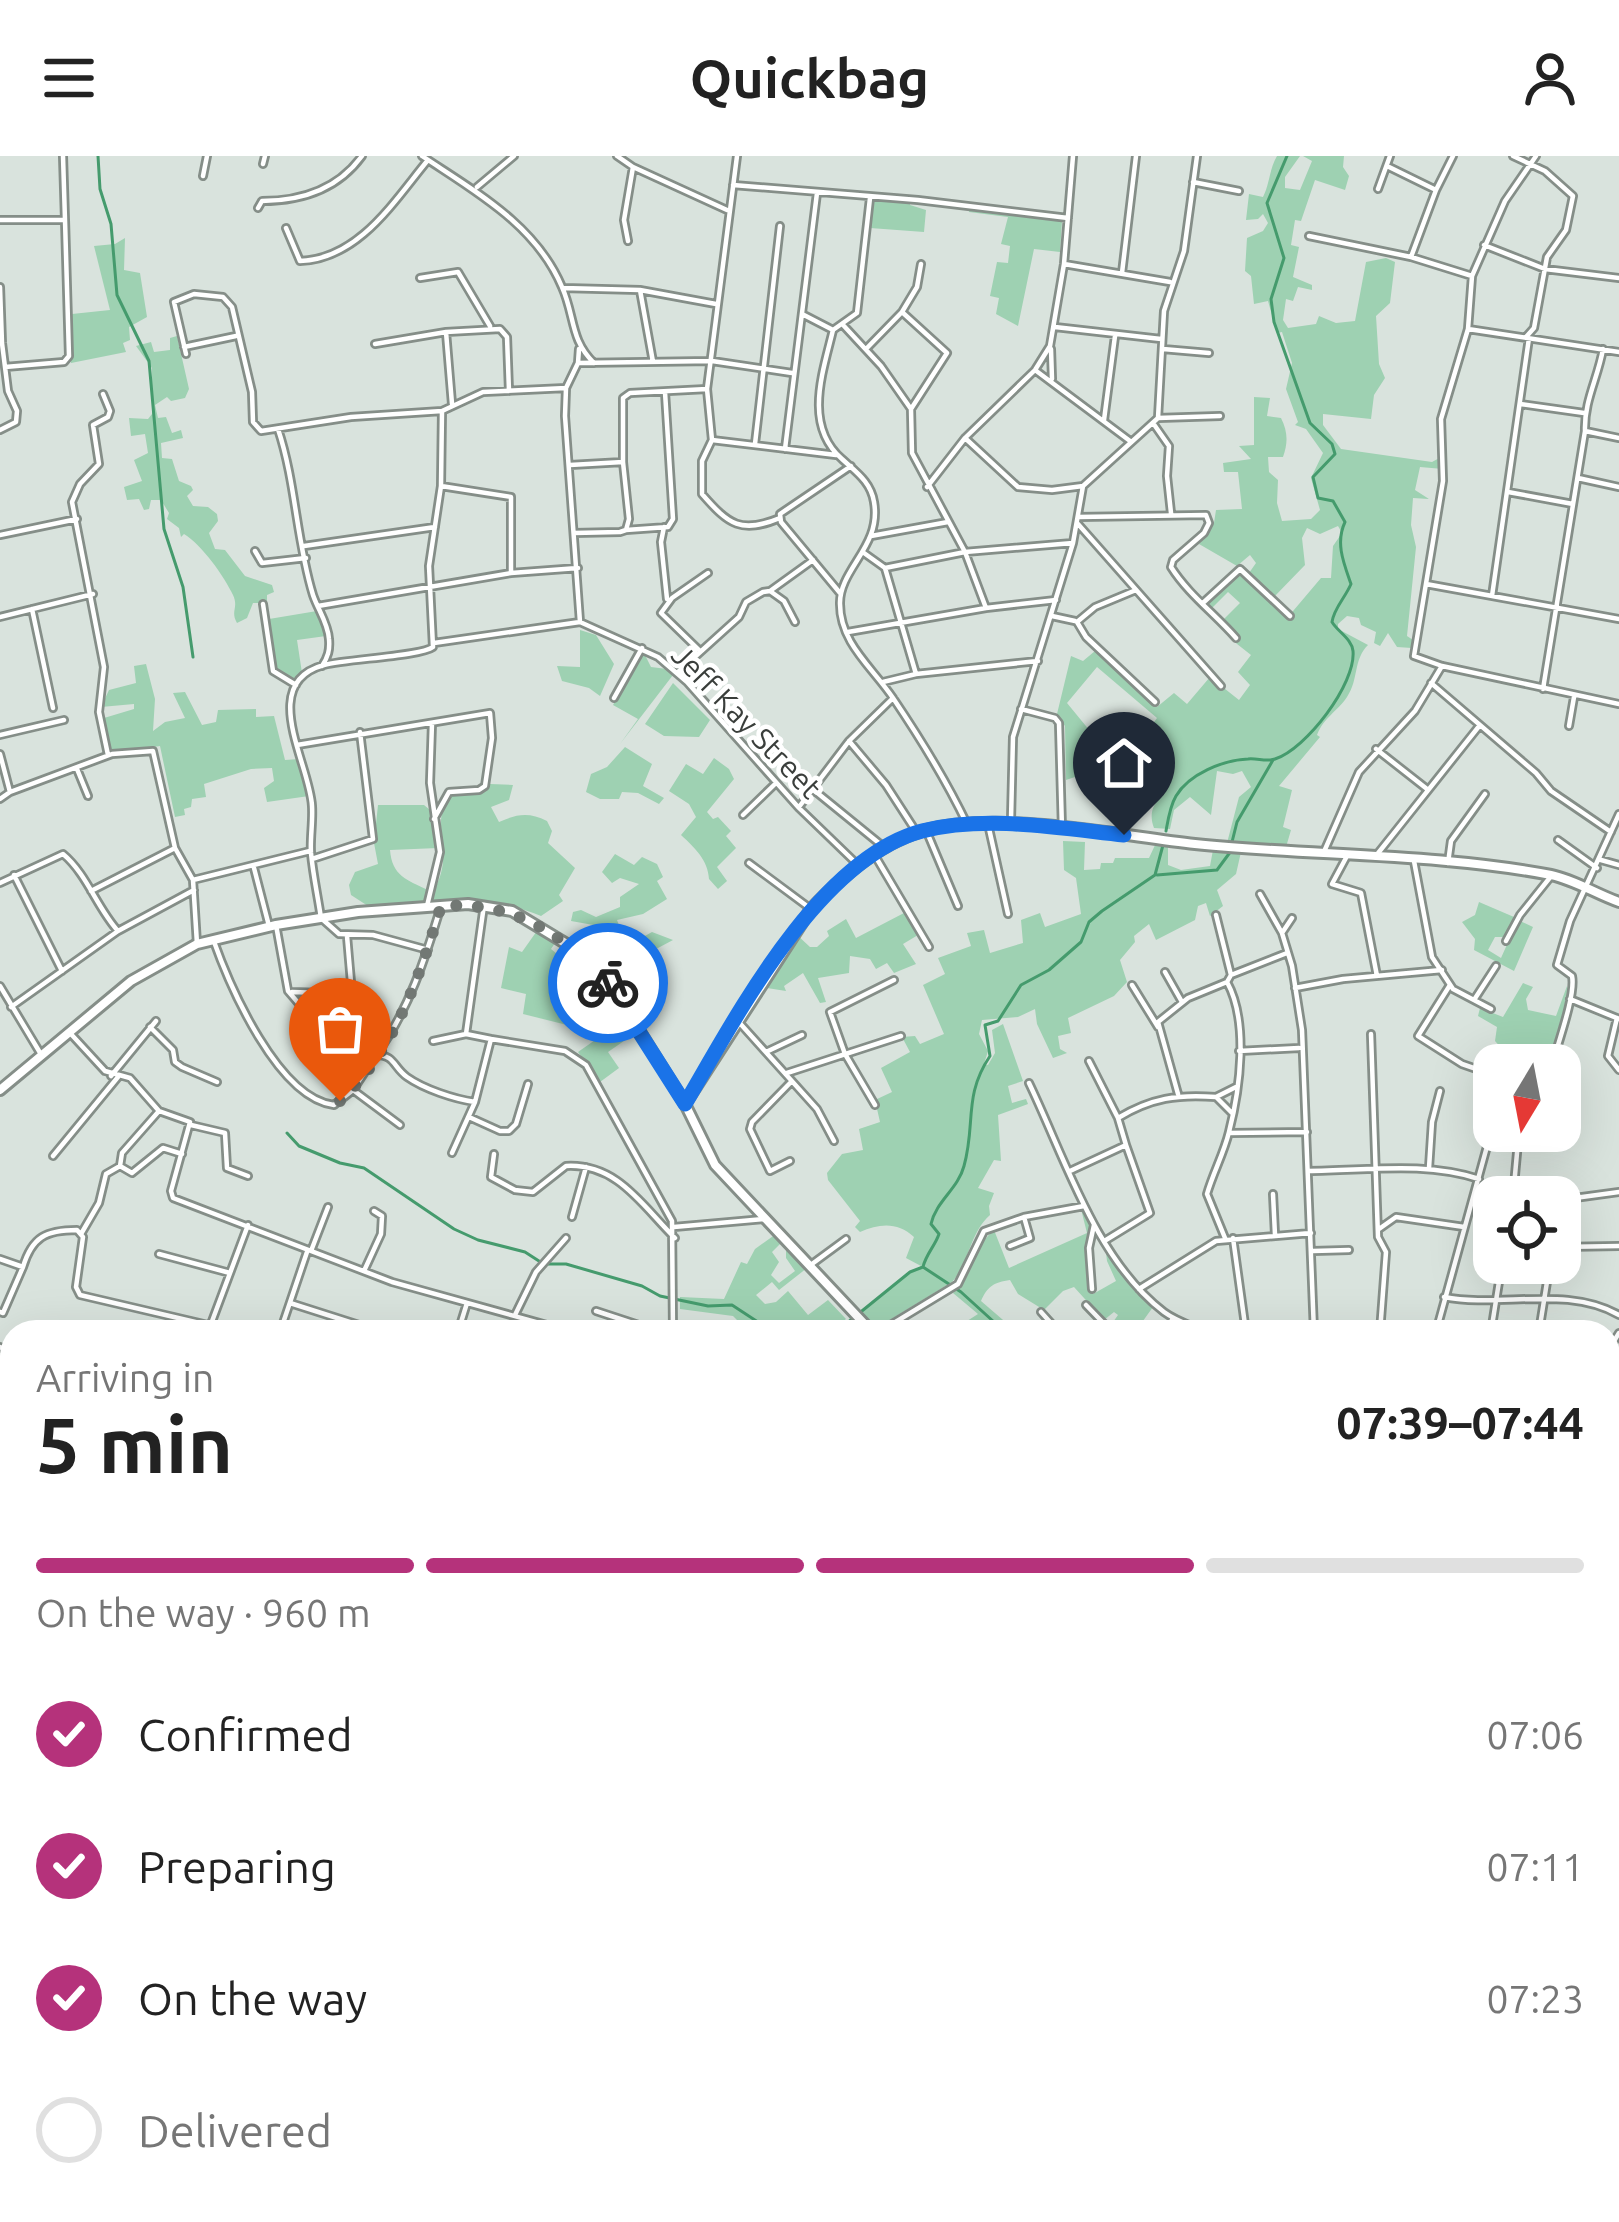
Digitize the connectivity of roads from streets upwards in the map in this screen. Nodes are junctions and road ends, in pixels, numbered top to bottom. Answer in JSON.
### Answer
{"nodes":[{"id":1,"x":63,"y":156,"type":"edge"},
{"id":2,"x":207,"y":156,"type":"edge"},
{"id":3,"x":265,"y":156,"type":"edge"},
{"id":4,"x":362,"y":156,"type":"edge"},
{"id":5,"x":514,"y":156,"type":"edge"},
{"id":6,"x":617,"y":156,"type":"edge"},
{"id":7,"x":737,"y":156,"type":"edge"},
{"id":8,"x":1071,"y":156,"type":"edge"},
{"id":9,"x":1136,"y":156,"type":"edge"},
{"id":10,"x":1197,"y":156,"type":"edge"},
{"id":11,"x":1390,"y":156,"type":"edge"},
{"id":12,"x":1454,"y":156,"type":"edge"},
{"id":13,"x":1513,"y":156,"type":"edge"},
{"id":14,"x":1537,"y":156,"type":"edge"},
{"id":15,"x":425,"y":158,"type":"edge"},
{"id":16,"x":263,"y":164,"type":"dead end"},
{"id":17,"x":1387,"y":166,"type":"junction"},
{"id":18,"x":1528,"y":166,"type":"junction"},
{"id":19,"x":633,"y":167,"type":"junction"},
{"id":20,"x":203,"y":176,"type":"dead end"},
{"id":21,"x":1193,"y":182,"type":"junction"},
{"id":22,"x":732,"y":184,"type":"junction"},
{"id":23,"x":476,"y":188,"type":"junction"},
{"id":24,"x":1378,"y":189,"type":"dead end"},
{"id":25,"x":1436,"y":190,"type":"junction"},
{"id":26,"x":817,"y":191,"type":"junction"},
{"id":27,"x":1239,"y":191,"type":"dead end"},
{"id":28,"x":870,"y":198,"type":"junction"},
{"id":29,"x":258,"y":208,"type":"dead end"},
{"id":30,"x":728,"y":210,"type":"junction"},
{"id":31,"x":1068,"y":218,"type":"junction"},
{"id":32,"x":0,"y":220,"type":"edge"},
{"id":33,"x":65,"y":220,"type":"junction"},
{"id":34,"x":780,"y":226,"type":"dead end"},
{"id":35,"x":286,"y":227,"type":"dead end"},
{"id":36,"x":1310,"y":236,"type":"dead end"},
{"id":37,"x":628,"y":241,"type":"dead end"},
{"id":38,"x":1484,"y":244,"type":"junction"},
{"id":39,"x":1411,"y":257,"type":"junction"},
{"id":40,"x":921,"y":264,"type":"dead end"},
{"id":41,"x":1064,"y":264,"type":"junction"},
{"id":42,"x":1545,"y":269,"type":"junction"},
{"id":43,"x":1122,"y":273,"type":"junction"},
{"id":44,"x":1472,"y":276,"type":"junction"},
{"id":45,"x":420,"y":278,"type":"dead end"},
{"id":46,"x":1619,"y":278,"type":"edge"},
{"id":47,"x":1171,"y":282,"type":"junction"},
{"id":48,"x":0,"y":287,"type":"edge"},
{"id":49,"x":562,"y":288,"type":"junction"},
{"id":50,"x":640,"y":290,"type":"junction"},
{"id":51,"x":717,"y":304,"type":"junction"},
{"id":52,"x":902,"y":312,"type":"junction"},
{"id":53,"x":802,"y":314,"type":"junction"},
{"id":54,"x":844,"y":326,"type":"junction"},
{"id":55,"x":1055,"y":327,"type":"junction"},
{"id":56,"x":491,"y":328,"type":"junction"},
{"id":57,"x":1534,"y":328,"type":"junction"},
{"id":58,"x":1468,"y":329,"type":"junction"},
{"id":59,"x":832,"y":330,"type":"junction"},
{"id":60,"x":446,"y":332,"type":"junction"},
{"id":61,"x":236,"y":336,"type":"junction"},
{"id":62,"x":1114,"y":336,"type":"junction"},
{"id":63,"x":1161,"y":338,"type":"junction"},
{"id":64,"x":1528,"y":338,"type":"junction"},
{"id":65,"x":1541,"y":340,"type":"junction"},
{"id":66,"x":375,"y":344,"type":"dead end"},
{"id":67,"x":1050,"y":346,"type":"junction"},
{"id":68,"x":579,"y":349,"type":"junction"},
{"id":69,"x":866,"y":349,"type":"junction"},
{"id":70,"x":1162,"y":349,"type":"junction"},
{"id":71,"x":1603,"y":349,"type":"junction"},
{"id":72,"x":1209,"y":352,"type":"dead end"},
{"id":73,"x":1619,"y":352,"type":"edge"},
{"id":74,"x":712,"y":361,"type":"junction"},
{"id":75,"x":653,"y":362,"type":"junction"},
{"id":76,"x":578,"y":363,"type":"junction"},
{"id":77,"x":594,"y":363,"type":"junction"},
{"id":78,"x":5,"y":368,"type":"junction"},
{"id":79,"x":764,"y":368,"type":"junction"},
{"id":80,"x":1035,"y":370,"type":"junction"},
{"id":81,"x":792,"y":373,"type":"junction"},
{"id":82,"x":1052,"y":379,"type":"junction"},
{"id":83,"x":566,"y":388,"type":"junction"},
{"id":84,"x":707,"y":389,"type":"junction"},
{"id":85,"x":509,"y":391,"type":"junction"},
{"id":86,"x":664,"y":392,"type":"junction"},
{"id":87,"x":103,"y":394,"type":"dead end"},
{"id":88,"x":1520,"y":404,"type":"junction"},
{"id":89,"x":452,"y":406,"type":"junction"},
{"id":90,"x":911,"y":409,"type":"junction"},
{"id":91,"x":442,"y":411,"type":"junction"},
{"id":92,"x":1584,"y":413,"type":"junction"},
{"id":93,"x":1220,"y":416,"type":"dead end"},
{"id":94,"x":1104,"y":420,"type":"junction"},
{"id":95,"x":1156,"y":421,"type":"junction"},
{"id":96,"x":277,"y":428,"type":"junction"},
{"id":97,"x":0,"y":430,"type":"edge"},
{"id":98,"x":1585,"y":431,"type":"junction"},
{"id":99,"x":965,"y":437,"type":"junction"},
{"id":100,"x":1619,"y":438,"type":"edge"},
{"id":101,"x":712,"y":440,"type":"junction"},
{"id":102,"x":1130,"y":441,"type":"junction"},
{"id":103,"x":755,"y":444,"type":"junction"},
{"id":104,"x":785,"y":449,"type":"junction"},
{"id":105,"x":836,"y":455,"type":"junction"},
{"id":106,"x":623,"y":462,"type":"junction"},
{"id":107,"x":568,"y":465,"type":"junction"},
{"id":108,"x":850,"y":466,"type":"junction"},
{"id":109,"x":1578,"y":478,"type":"junction"},
{"id":110,"x":441,"y":486,"type":"junction"},
{"id":111,"x":1083,"y":486,"type":"junction"},
{"id":112,"x":927,"y":487,"type":"junction"},
{"id":113,"x":1619,"y":487,"type":"edge"},
{"id":114,"x":1507,"y":492,"type":"junction"},
{"id":115,"x":1573,"y":504,"type":"junction"},
{"id":116,"x":1171,"y":513,"type":"junction"},
{"id":117,"x":779,"y":518,"type":"junction"},
{"id":118,"x":78,"y":519,"type":"junction"},
{"id":119,"x":1078,"y":520,"type":"junction"},
{"id":120,"x":948,"y":522,"type":"junction"},
{"id":121,"x":435,"y":526,"type":"junction"},
{"id":122,"x":664,"y":527,"type":"junction"},
{"id":123,"x":626,"y":530,"type":"junction"},
{"id":124,"x":574,"y":533,"type":"junction"},
{"id":125,"x":0,"y":535,"type":"edge"},
{"id":126,"x":871,"y":536,"type":"junction"},
{"id":127,"x":1073,"y":543,"type":"junction"},
{"id":128,"x":303,"y":546,"type":"junction"},
{"id":129,"x":255,"y":551,"type":"dead end"},
{"id":130,"x":965,"y":552,"type":"junction"},
{"id":131,"x":864,"y":553,"type":"junction"},
{"id":132,"x":306,"y":558,"type":"junction"},
{"id":133,"x":813,"y":560,"type":"junction"},
{"id":134,"x":578,"y":568,"type":"junction"},
{"id":135,"x":884,"y":568,"type":"junction"},
{"id":136,"x":511,"y":573,"type":"junction"},
{"id":137,"x":708,"y":573,"type":"dead end"},
{"id":138,"x":1426,"y":584,"type":"junction"},
{"id":139,"x":429,"y":589,"type":"junction"},
{"id":140,"x":1138,"y":589,"type":"junction"},
{"id":141,"x":770,"y":591,"type":"junction"},
{"id":142,"x":93,"y":594,"type":"junction"},
{"id":143,"x":841,"y":594,"type":"junction"},
{"id":144,"x":1492,"y":596,"type":"junction"},
{"id":145,"x":1056,"y":600,"type":"junction"},
{"id":146,"x":668,"y":602,"type":"junction"},
{"id":147,"x":1204,"y":602,"type":"junction"},
{"id":148,"x":263,"y":604,"type":"dead end"},
{"id":149,"x":318,"y":606,"type":"junction"},
{"id":150,"x":986,"y":608,"type":"junction"},
{"id":151,"x":1555,"y":608,"type":"junction"},
{"id":152,"x":32,"y":609,"type":"junction"},
{"id":153,"x":1052,"y":616,"type":"junction"},
{"id":154,"x":1290,"y":616,"type":"dead end"},
{"id":155,"x":0,"y":617,"type":"edge"},
{"id":156,"x":1619,"y":619,"type":"edge"},
{"id":157,"x":580,"y":622,"type":"junction"},
{"id":158,"x":795,"y":622,"type":"dead end"},
{"id":159,"x":899,"y":622,"type":"junction"},
{"id":160,"x":1077,"y":622,"type":"junction"},
{"id":161,"x":846,"y":633,"type":"junction"},
{"id":162,"x":1236,"y":638,"type":"dead end"},
{"id":163,"x":434,"y":643,"type":"junction"},
{"id":164,"x":642,"y":648,"type":"junction"},
{"id":165,"x":699,"y":650,"type":"junction"},
{"id":166,"x":1038,"y":661,"type":"junction"},
{"id":167,"x":322,"y":666,"type":"junction"},
{"id":168,"x":1442,"y":666,"type":"junction"},
{"id":169,"x":677,"y":673,"type":"junction"},
{"id":170,"x":916,"y":674,"type":"junction"},
{"id":171,"x":882,"y":682,"type":"junction"},
{"id":172,"x":1431,"y":683,"type":"junction"},
{"id":173,"x":296,"y":685,"type":"junction"},
{"id":174,"x":1221,"y":686,"type":"dead end"},
{"id":175,"x":1543,"y":688,"type":"junction"},
{"id":176,"x":1575,"y":695,"type":"junction"},
{"id":177,"x":614,"y":698,"type":"dead end"},
{"id":178,"x":893,"y":698,"type":"junction"},
{"id":179,"x":1155,"y":702,"type":"dead end"},
{"id":180,"x":1619,"y":704,"type":"edge"},
{"id":181,"x":52,"y":708,"type":"dead end"},
{"id":182,"x":1021,"y":710,"type":"junction"},
{"id":183,"x":64,"y":720,"type":"dead end"},
{"id":184,"x":432,"y":721,"type":"junction"},
{"id":185,"x":1480,"y":725,"type":"junction"},
{"id":186,"x":1569,"y":726,"type":"dead end"},
{"id":187,"x":360,"y":733,"type":"junction"},
{"id":188,"x":0,"y":735,"type":"edge"},
{"id":189,"x":849,"y":741,"type":"junction"},
{"id":190,"x":297,"y":745,"type":"junction"},
{"id":191,"x":1376,"y":749,"type":"junction"},
{"id":192,"x":0,"y":754,"type":"edge"},
{"id":193,"x":107,"y":755,"type":"junction"},
{"id":194,"x":76,"y":767,"type":"junction"},
{"id":195,"x":776,"y":782,"type":"junction"},
{"id":196,"x":813,"y":789,"type":"junction"},
{"id":197,"x":1427,"y":789,"type":"junction"},
{"id":198,"x":10,"y":793,"type":"junction"},
{"id":199,"x":1485,"y":794,"type":"dead end"},
{"id":200,"x":88,"y":796,"type":"dead end"},
{"id":201,"x":0,"y":799,"type":"edge"},
{"id":202,"x":799,"y":808,"type":"junction"},
{"id":203,"x":1619,"y":814,"type":"edge"},
{"id":204,"x":743,"y":815,"type":"dead end"},
{"id":205,"x":434,"y":819,"type":"junction"},
{"id":206,"x":967,"y":824,"type":"junction"},
{"id":207,"x":988,"y":824,"type":"junction"},
{"id":208,"x":1011,"y":826,"type":"junction"},
{"id":209,"x":1062,"y":829,"type":"junction"},
{"id":210,"x":921,"y":832,"type":"junction"},
{"id":211,"x":1612,"y":833,"type":"junction"},
{"id":212,"x":1558,"y":840,"type":"dead end"},
{"id":213,"x":175,"y":848,"type":"junction"},
{"id":214,"x":885,"y":848,"type":"junction"},
{"id":215,"x":874,"y":854,"type":"junction"},
{"id":216,"x":1323,"y":854,"type":"junction"},
{"id":217,"x":312,"y":855,"type":"junction"},
{"id":218,"x":1347,"y":856,"type":"junction"},
{"id":219,"x":1375,"y":858,"type":"junction"},
{"id":220,"x":1601,"y":860,"type":"junction"},
{"id":221,"x":1414,"y":861,"type":"junction"},
{"id":222,"x":749,"y":863,"type":"dead end"},
{"id":223,"x":1448,"y":863,"type":"junction"},
{"id":224,"x":858,"y":865,"type":"junction"},
{"id":225,"x":1619,"y":865,"type":"edge"},
{"id":226,"x":254,"y":866,"type":"junction"},
{"id":227,"x":1597,"y":868,"type":"junction"},
{"id":228,"x":14,"y":875,"type":"junction"},
{"id":229,"x":1552,"y":875,"type":"junction"},
{"id":230,"x":193,"y":880,"type":"junction"},
{"id":231,"x":0,"y":883,"type":"edge"},
{"id":232,"x":1586,"y":887,"type":"junction"},
{"id":233,"x":194,"y":890,"type":"junction"},
{"id":234,"x":91,"y":891,"type":"junction"},
{"id":235,"x":1260,"y":894,"type":"dead end"},
{"id":236,"x":1619,"y":902,"type":"edge"},
{"id":237,"x":484,"y":905,"type":"junction"},
{"id":238,"x":441,"y":906,"type":"junction"},
{"id":239,"x":958,"y":906,"type":"dead end"},
{"id":240,"x":427,"y":907,"type":"junction"},
{"id":241,"x":811,"y":909,"type":"junction"},
{"id":242,"x":1008,"y":914,"type":"dead end"},
{"id":243,"x":1216,"y":916,"type":"dead end"},
{"id":244,"x":321,"y":918,"type":"junction"},
{"id":245,"x":1292,"y":918,"type":"dead end"},
{"id":246,"x":273,"y":926,"type":"junction"},
{"id":247,"x":118,"y":932,"type":"junction"},
{"id":248,"x":1282,"y":933,"type":"junction"},
{"id":249,"x":346,"y":936,"type":"junction"},
{"id":250,"x":213,"y":939,"type":"junction"},
{"id":251,"x":1506,"y":940,"type":"dead end"},
{"id":252,"x":197,"y":944,"type":"junction"},
{"id":253,"x":929,"y":947,"type":"dead end"},
{"id":254,"x":428,"y":950,"type":"junction"},
{"id":255,"x":1288,"y":953,"type":"junction"},
{"id":256,"x":1496,"y":966,"type":"dead end"},
{"id":257,"x":1442,"y":970,"type":"junction"},
{"id":258,"x":62,"y":971,"type":"junction"},
{"id":259,"x":1165,"y":972,"type":"dead end"},
{"id":260,"x":1377,"y":976,"type":"junction"},
{"id":261,"x":1229,"y":979,"type":"junction"},
{"id":262,"x":893,"y":980,"type":"dead end"},
{"id":263,"x":1132,"y":985,"type":"dead end"},
{"id":264,"x":1450,"y":985,"type":"junction"},
{"id":265,"x":0,"y":987,"type":"edge"},
{"id":266,"x":1295,"y":988,"type":"junction"},
{"id":267,"x":288,"y":992,"type":"junction"},
{"id":268,"x":352,"y":994,"type":"junction"},
{"id":269,"x":1570,"y":999,"type":"junction"},
{"id":270,"x":1474,"y":1000,"type":"junction"},
{"id":271,"x":1182,"y":1002,"type":"junction"},
{"id":272,"x":11,"y":1007,"type":"junction"},
{"id":273,"x":1491,"y":1009,"type":"dead end"},
{"id":274,"x":1618,"y":1019,"type":"edge"},
{"id":275,"x":737,"y":1020,"type":"junction"},
{"id":276,"x":319,"y":1027,"type":"junction"},
{"id":277,"x":1158,"y":1028,"type":"junction"},
{"id":278,"x":70,"y":1033,"type":"junction"},
{"id":279,"x":466,"y":1034,"type":"junction"},
{"id":280,"x":1371,"y":1034,"type":"dead end"},
{"id":281,"x":802,"y":1035,"type":"dead end"},
{"id":282,"x":901,"y":1036,"type":"dead end"},
{"id":283,"x":491,"y":1039,"type":"junction"},
{"id":284,"x":433,"y":1041,"type":"dead end"},
{"id":285,"x":1558,"y":1044,"type":"edge"},
{"id":286,"x":1300,"y":1048,"type":"junction"},
{"id":287,"x":1239,"y":1051,"type":"junction"},
{"id":288,"x":766,"y":1052,"type":"junction"},
{"id":289,"x":845,"y":1054,"type":"junction"},
{"id":290,"x":376,"y":1055,"type":"junction"},
{"id":291,"x":42,"y":1056,"type":"junction"},
{"id":292,"x":1089,"y":1061,"type":"dead end"},
{"id":293,"x":1473,"y":1068,"type":"edge"},
{"id":294,"x":1619,"y":1070,"type":"edge"},
{"id":295,"x":787,"y":1073,"type":"junction"},
{"id":296,"x":116,"y":1076,"type":"junction"},
{"id":297,"x":793,"y":1080,"type":"junction"},
{"id":298,"x":217,"y":1082,"type":"dead end"},
{"id":299,"x":1029,"y":1083,"type":"dead end"},
{"id":300,"x":528,"y":1084,"type":"dead end"},
{"id":301,"x":1236,"y":1087,"type":"junction"},
{"id":302,"x":0,"y":1090,"type":"edge"},
{"id":303,"x":353,"y":1090,"type":"junction"},
{"id":304,"x":1440,"y":1091,"type":"dead end"},
{"id":305,"x":1178,"y":1094,"type":"junction"},
{"id":306,"x":1216,"y":1097,"type":"junction"},
{"id":307,"x":475,"y":1102,"type":"junction"},
{"id":308,"x":685,"y":1104,"type":"junction"},
{"id":309,"x":875,"y":1105,"type":"dead end"},
{"id":310,"x":159,"y":1111,"type":"junction"},
{"id":311,"x":1232,"y":1113,"type":"junction"},
{"id":312,"x":470,"y":1117,"type":"junction"},
{"id":313,"x":1118,"y":1118,"type":"junction"},
{"id":314,"x":190,"y":1125,"type":"junction"},
{"id":315,"x":400,"y":1125,"type":"dead end"},
{"id":316,"x":1307,"y":1132,"type":"junction"},
{"id":317,"x":1229,"y":1133,"type":"junction"},
{"id":318,"x":834,"y":1141,"type":"dead end"},
{"id":319,"x":1126,"y":1145,"type":"junction"},
{"id":320,"x":452,"y":1153,"type":"dead end"},
{"id":321,"x":182,"y":1154,"type":"junction"},
{"id":322,"x":494,"y":1154,"type":"dead end"},
{"id":323,"x":52,"y":1156,"type":"dead end"},
{"id":324,"x":790,"y":1161,"type":"dead end"},
{"id":325,"x":120,"y":1166,"type":"junction"},
{"id":326,"x":586,"y":1168,"type":"junction"},
{"id":327,"x":1430,"y":1168,"type":"junction"},
{"id":328,"x":1375,"y":1170,"type":"junction"},
{"id":329,"x":1070,"y":1171,"type":"junction"},
{"id":330,"x":1308,"y":1171,"type":"junction"},
{"id":331,"x":248,"y":1176,"type":"dead end"},
{"id":332,"x":1473,"y":1178,"type":"edge"},
{"id":333,"x":1619,"y":1192,"type":"edge"},
{"id":334,"x":1273,"y":1193,"type":"dead end"},
{"id":335,"x":1581,"y":1197,"type":"edge"},
{"id":336,"x":1473,"y":1198,"type":"edge"},
{"id":337,"x":1084,"y":1206,"type":"junction"},
{"id":338,"x":328,"y":1207,"type":"dead end"},
{"id":339,"x":374,"y":1211,"type":"dead end"},
{"id":340,"x":572,"y":1217,"type":"dead end"},
{"id":341,"x":1024,"y":1217,"type":"junction"},
{"id":342,"x":764,"y":1219,"type":"junction"},
{"id":343,"x":248,"y":1225,"type":"junction"},
{"id":344,"x":1094,"y":1225,"type":"junction"},
{"id":345,"x":674,"y":1227,"type":"junction"},
{"id":346,"x":1464,"y":1227,"type":"junction"},
{"id":347,"x":1378,"y":1231,"type":"junction"},
{"id":348,"x":1311,"y":1232,"type":"junction"},
{"id":349,"x":81,"y":1234,"type":"junction"},
{"id":350,"x":1275,"y":1235,"type":"junction"},
{"id":351,"x":566,"y":1238,"type":"dead end"},
{"id":352,"x":675,"y":1238,"type":"junction"},
{"id":353,"x":1229,"y":1238,"type":"junction"},
{"id":354,"x":845,"y":1239,"type":"dead end"},
{"id":355,"x":1106,"y":1240,"type":"junction"},
{"id":356,"x":1010,"y":1246,"type":"dead end"},
{"id":357,"x":1619,"y":1246,"type":"edge"},
{"id":358,"x":1581,"y":1247,"type":"edge"},
{"id":359,"x":309,"y":1250,"type":"junction"},
{"id":360,"x":1349,"y":1250,"type":"dead end"},
{"id":361,"x":1310,"y":1251,"type":"junction"},
{"id":362,"x":159,"y":1254,"type":"dead end"},
{"id":363,"x":0,"y":1259,"type":"edge"},
{"id":364,"x":809,"y":1266,"type":"junction"},
{"id":365,"x":23,"y":1267,"type":"junction"},
{"id":366,"x":364,"y":1271,"type":"junction"},
{"id":367,"x":230,"y":1273,"type":"junction"},
{"id":368,"x":1499,"y":1284,"type":"edge"},
{"id":369,"x":1548,"y":1284,"type":"edge"},
{"id":370,"x":1092,"y":1289,"type":"dead end"},
{"id":371,"x":1138,"y":1289,"type":"junction"},
{"id":372,"x":1444,"y":1297,"type":"junction"},
{"id":373,"x":1546,"y":1300,"type":"junction"},
{"id":374,"x":467,"y":1302,"type":"junction"},
{"id":375,"x":290,"y":1303,"type":"junction"},
{"id":376,"x":1496,"y":1303,"type":"junction"},
{"id":377,"x":1086,"y":1305,"type":"dead end"},
{"id":378,"x":596,"y":1311,"type":"dead end"},
{"id":379,"x":2,"y":1312,"type":"edge"},
{"id":380,"x":1041,"y":1312,"type":"dead end"},
{"id":381,"x":515,"y":1315,"type":"junction"},
{"id":382,"x":1619,"y":1316,"type":"edge"},
{"id":383,"x":1173,"y":1318,"type":"joint"},
{"id":384,"x":193,"y":1320,"type":"edge"},
{"id":385,"x":212,"y":1320,"type":"edge"},
{"id":386,"x":284,"y":1320,"type":"edge"},
{"id":387,"x":343,"y":1320,"type":"edge"},
{"id":388,"x":462,"y":1320,"type":"edge"},
{"id":389,"x":532,"y":1320,"type":"edge"},
{"id":390,"x":623,"y":1320,"type":"edge"},
{"id":391,"x":673,"y":1320,"type":"edge"},
{"id":392,"x":860,"y":1320,"type":"edge"},
{"id":393,"x":895,"y":1320,"type":"edge"},
{"id":394,"x":1048,"y":1320,"type":"edge"},
{"id":395,"x":1100,"y":1320,"type":"edge"},
{"id":396,"x":1178,"y":1320,"type":"edge"},
{"id":397,"x":1244,"y":1320,"type":"edge"},
{"id":398,"x":1313,"y":1320,"type":"edge"},
{"id":399,"x":1381,"y":1320,"type":"edge"},
{"id":400,"x":1439,"y":1320,"type":"edge"},
{"id":401,"x":1493,"y":1320,"type":"edge"},
{"id":402,"x":1542,"y":1320,"type":"edge"}],
"edges":[{"from":1,"to":33,"type":"street"},
{"from":2,"to":20,"type":"street"},
{"from":3,"to":16,"type":"street"},
{"from":4,"to":29,"type":"street"},
{"from":5,"to":23,"type":"street"},
{"from":6,"to":19,"type":"street"},
{"from":7,"to":22,"type":"street"},
{"from":8,"to":31,"type":"street"},
{"from":9,"to":43,"type":"street"},
{"from":10,"to":21,"type":"street"},
{"from":11,"to":17,"type":"street"},
{"from":12,"to":25,"type":"street"},
{"from":13,"to":18,"type":"street"},
{"from":14,"to":18,"type":"street"},
{"from":15,"to":23,"type":"street"},
{"from":15,"to":35,"type":"street"},
{"from":17,"to":24,"type":"street"},
{"from":17,"to":25,"type":"street"},
{"from":18,"to":38,"type":"street"},
{"from":18,"to":42,"type":"street"},
{"from":19,"to":30,"type":"street"},
{"from":19,"to":37,"type":"street"},
{"from":21,"to":27,"type":"street"},
{"from":21,"to":47,"type":"street"},
{"from":22,"to":26,"type":"street"},
{"from":22,"to":30,"type":"street"},
{"from":23,"to":49,"type":"street"},
{"from":25,"to":39,"type":"street"},
{"from":26,"to":28,"type":"street"},
{"from":26,"to":53,"type":"street"},
{"from":28,"to":31,"type":"street"},
{"from":28,"to":54,"type":"street"},
{"from":30,"to":51,"type":"street"},
{"from":31,"to":41,"type":"street"},
{"from":32,"to":33,"type":"street"},
{"from":33,"to":78,"type":"street"},
{"from":34,"to":79,"type":"street"},
{"from":36,"to":39,"type":"street"},
{"from":38,"to":42,"type":"street"},
{"from":38,"to":44,"type":"street"},
{"from":39,"to":44,"type":"street"},
{"from":40,"to":52,"type":"street"},
{"from":41,"to":43,"type":"street"},
{"from":41,"to":55,"type":"street"},
{"from":42,"to":46,"type":"street"},
{"from":42,"to":57,"type":"street"},
{"from":43,"to":47,"type":"street"},
{"from":44,"to":58,"type":"street"},
{"from":45,"to":56,"type":"street"},
{"from":47,"to":63,"type":"street"},
{"from":48,"to":78,"type":"street"},
{"from":49,"to":50,"type":"street"},
{"from":49,"to":68,"type":"street"},
{"from":50,"to":51,"type":"street"},
{"from":50,"to":75,"type":"street"},
{"from":51,"to":74,"type":"street"},
{"from":52,"to":69,"type":"street"},
{"from":52,"to":90,"type":"street"},
{"from":53,"to":59,"type":"street"},
{"from":53,"to":81,"type":"street"},
{"from":54,"to":59,"type":"street"},
{"from":54,"to":69,"type":"street"},
{"from":55,"to":62,"type":"street"},
{"from":55,"to":67,"type":"street"},
{"from":56,"to":60,"type":"street"},
{"from":56,"to":85,"type":"street"},
{"from":57,"to":64,"type":"street"},
{"from":57,"to":65,"type":"street"},
{"from":58,"to":64,"type":"street"},
{"from":58,"to":138,"type":"street"},
{"from":59,"to":105,"type":"street"},
{"from":60,"to":66,"type":"street"},
{"from":60,"to":89,"type":"street"},
{"from":61,"to":61,"type":"street"},
{"from":61,"to":96,"type":"street"},
{"from":62,"to":63,"type":"street"},
{"from":62,"to":94,"type":"street"},
{"from":63,"to":70,"type":"street"},
{"from":64,"to":65,"type":"street"},
{"from":64,"to":88,"type":"street"},
{"from":65,"to":71,"type":"street"},
{"from":67,"to":80,"type":"street"},
{"from":67,"to":82,"type":"street"},
{"from":68,"to":76,"type":"street"},
{"from":68,"to":77,"type":"street"},
{"from":69,"to":90,"type":"street"},
{"from":70,"to":72,"type":"street"},
{"from":70,"to":95,"type":"street"},
{"from":71,"to":73,"type":"street"},
{"from":71,"to":92,"type":"street"},
{"from":74,"to":75,"type":"street"},
{"from":74,"to":79,"type":"street"},
{"from":74,"to":84,"type":"street"},
{"from":75,"to":77,"type":"street"},
{"from":76,"to":77,"type":"street"},
{"from":76,"to":83,"type":"street"},
{"from":78,"to":97,"type":"street"},
{"from":79,"to":81,"type":"street"},
{"from":79,"to":103,"type":"street"},
{"from":80,"to":82,"type":"street"},
{"from":80,"to":99,"type":"street"},
{"from":81,"to":104,"type":"street"},
{"from":82,"to":94,"type":"street"},
{"from":83,"to":85,"type":"street"},
{"from":83,"to":107,"type":"street"},
{"from":84,"to":86,"type":"street"},
{"from":84,"to":101,"type":"street"},
{"from":85,"to":89,"type":"street"},
{"from":86,"to":106,"type":"street"},
{"from":86,"to":122,"type":"street"},
{"from":87,"to":118,"type":"street"},
{"from":88,"to":92,"type":"street"},
{"from":88,"to":114,"type":"street"},
{"from":89,"to":91,"type":"street"},
{"from":90,"to":112,"type":"street"},
{"from":91,"to":96,"type":"street"},
{"from":91,"to":110,"type":"street"},
{"from":92,"to":98,"type":"street"},
{"from":93,"to":95,"type":"street"},
{"from":94,"to":102,"type":"street"},
{"from":95,"to":102,"type":"street"},
{"from":95,"to":116,"type":"street"},
{"from":96,"to":128,"type":"street"},
{"from":98,"to":100,"type":"street"},
{"from":98,"to":109,"type":"street"},
{"from":99,"to":111,"type":"street"},
{"from":99,"to":112,"type":"street"},
{"from":101,"to":103,"type":"street"},
{"from":101,"to":117,"type":"street"},
{"from":102,"to":111,"type":"street"},
{"from":103,"to":104,"type":"street"},
{"from":104,"to":105,"type":"street"},
{"from":105,"to":108,"type":"street"},
{"from":106,"to":107,"type":"street"},
{"from":106,"to":123,"type":"street"},
{"from":107,"to":124,"type":"street"},
{"from":108,"to":117,"type":"street"},
{"from":108,"to":126,"type":"street"},
{"from":109,"to":113,"type":"street"},
{"from":109,"to":115,"type":"street"},
{"from":110,"to":121,"type":"street"},
{"from":110,"to":136,"type":"street"},
{"from":111,"to":119,"type":"street"},
{"from":112,"to":120,"type":"street"},
{"from":114,"to":115,"type":"street"},
{"from":114,"to":144,"type":"street"},
{"from":115,"to":151,"type":"street"},
{"from":116,"to":119,"type":"street"},
{"from":116,"to":147,"type":"street"},
{"from":117,"to":133,"type":"street"},
{"from":118,"to":125,"type":"street"},
{"from":118,"to":142,"type":"street"},
{"from":119,"to":127,"type":"street"},
{"from":119,"to":140,"type":"street"},
{"from":120,"to":126,"type":"street"},
{"from":120,"to":130,"type":"street"},
{"from":121,"to":128,"type":"street"},
{"from":121,"to":139,"type":"street"},
{"from":122,"to":123,"type":"street"},
{"from":122,"to":146,"type":"street"},
{"from":123,"to":124,"type":"street"},
{"from":124,"to":134,"type":"street"},
{"from":126,"to":131,"type":"street"},
{"from":127,"to":130,"type":"street"},
{"from":127,"to":145,"type":"street"},
{"from":128,"to":132,"type":"street"},
{"from":129,"to":132,"type":"street"},
{"from":130,"to":135,"type":"street"},
{"from":130,"to":150,"type":"street"},
{"from":131,"to":135,"type":"street"},
{"from":131,"to":143,"type":"street"},
{"from":132,"to":149,"type":"street"},
{"from":133,"to":141,"type":"street"},
{"from":133,"to":143,"type":"street"},
{"from":134,"to":136,"type":"street"},
{"from":134,"to":157,"type":"street"},
{"from":135,"to":159,"type":"street"},
{"from":136,"to":139,"type":"street"},
{"from":137,"to":146,"type":"street"},
{"from":138,"to":144,"type":"street"},
{"from":138,"to":168,"type":"street"},
{"from":139,"to":149,"type":"street"},
{"from":139,"to":163,"type":"street"},
{"from":140,"to":160,"type":"street"},
{"from":140,"to":174,"type":"street"},
{"from":141,"to":158,"type":"street"},
{"from":141,"to":165,"type":"street"},
{"from":142,"to":152,"type":"street"},
{"from":142,"to":193,"type":"street"},
{"from":143,"to":161,"type":"street"},
{"from":144,"to":151,"type":"street"},
{"from":145,"to":150,"type":"street"},
{"from":145,"to":153,"type":"street"},
{"from":146,"to":165,"type":"street"},
{"from":147,"to":154,"type":"street"},
{"from":147,"to":162,"type":"street"},
{"from":148,"to":173,"type":"street"},
{"from":149,"to":167,"type":"street"},
{"from":150,"to":159,"type":"street"},
{"from":151,"to":156,"type":"street"},
{"from":151,"to":175,"type":"street"},
{"from":152,"to":155,"type":"street"},
{"from":152,"to":181,"type":"street"},
{"from":153,"to":160,"type":"street"},
{"from":153,"to":166,"type":"street"},
{"from":157,"to":163,"type":"street"},
{"from":157,"to":164,"type":"street","name":"Jeff Kay Street"},
{"from":159,"to":161,"type":"street"},
{"from":159,"to":170,"type":"street"},
{"from":160,"to":179,"type":"street"},
{"from":161,"to":171,"type":"street"},
{"from":163,"to":167,"type":"street"},
{"from":164,"to":169,"type":"street","name":"Jeff Kay Street"},
{"from":164,"to":177,"type":"street"},
{"from":165,"to":169,"type":"street"},
{"from":166,"to":170,"type":"street"},
{"from":166,"to":182,"type":"street"},
{"from":167,"to":173,"type":"street"},
{"from":168,"to":172,"type":"street"},
{"from":168,"to":175,"type":"street"},
{"from":169,"to":195,"type":"street","name":"Jeff Kay Street"},
{"from":170,"to":171,"type":"street"},
{"from":171,"to":178,"type":"street"},
{"from":172,"to":185,"type":"street"},
{"from":172,"to":191,"type":"street"},
{"from":173,"to":190,"type":"street"},
{"from":175,"to":176,"type":"street"},
{"from":176,"to":180,"type":"street"},
{"from":176,"to":186,"type":"street"},
{"from":178,"to":189,"type":"street"},
{"from":178,"to":206,"type":"street"},
{"from":182,"to":208,"type":"street"},
{"from":182,"to":209,"type":"street"},
{"from":183,"to":188,"type":"street"},
{"from":184,"to":187,"type":"street"},
{"from":184,"to":205,"type":"street"},
{"from":184,"to":205,"type":"street"},
{"from":185,"to":197,"type":"street"},
{"from":185,"to":211,"type":"street"},
{"from":187,"to":190,"type":"street"},
{"from":187,"to":217,"type":"street"},
{"from":189,"to":196,"type":"street"},
{"from":189,"to":210,"type":"street"},
{"from":190,"to":217,"type":"street"},
{"from":191,"to":197,"type":"street"},
{"from":191,"to":216,"type":"street"},
{"from":192,"to":198,"type":"street"},
{"from":193,"to":194,"type":"street"},
{"from":193,"to":213,"type":"street"},
{"from":194,"to":198,"type":"street"},
{"from":194,"to":200,"type":"street"},
{"from":195,"to":202,"type":"street","name":"Jeff Kay Street"},
{"from":195,"to":204,"type":"street"},
{"from":196,"to":202,"type":"street"},
{"from":196,"to":214,"type":"street"},
{"from":197,"to":219,"type":"street"},
{"from":198,"to":201,"type":"street"},
{"from":199,"to":223,"type":"street"},
{"from":202,"to":224,"type":"street","name":"Jeff Kay Street"},
{"from":203,"to":211,"type":"street"},
{"from":205,"to":240,"type":"street"},
{"from":206,"to":207,"type":"street"},
{"from":206,"to":210,"type":"street"},
{"from":207,"to":208,"type":"street"},
{"from":207,"to":242,"type":"street"},
{"from":208,"to":209,"type":"street"},
{"from":209,"to":216,"type":"street"},
{"from":210,"to":214,"type":"street"},
{"from":210,"to":239,"type":"street"},
{"from":211,"to":220,"type":"street"},
{"from":212,"to":227,"type":"street"},
{"from":213,"to":230,"type":"street"},
{"from":213,"to":234,"type":"street"},
{"from":214,"to":215,"type":"street"},
{"from":215,"to":224,"type":"street"},
{"from":215,"to":253,"type":"street"},
{"from":216,"to":218,"type":"street"},
{"from":217,"to":226,"type":"street"},
{"from":217,"to":244,"type":"street"},
{"from":218,"to":219,"type":"street"},
{"from":218,"to":260,"type":"street"},
{"from":219,"to":221,"type":"street"},
{"from":220,"to":225,"type":"street"},
{"from":220,"to":227,"type":"street"},
{"from":221,"to":223,"type":"street"},
{"from":221,"to":257,"type":"street"},
{"from":222,"to":241,"type":"street"},
{"from":223,"to":229,"type":"street"},
{"from":224,"to":241,"type":"street"},
{"from":226,"to":230,"type":"street"},
{"from":226,"to":246,"type":"street"},
{"from":227,"to":232,"type":"street"},
{"from":228,"to":231,"type":"street"},
{"from":228,"to":234,"type":"street"},
{"from":228,"to":258,"type":"street"},
{"from":229,"to":232,"type":"street"},
{"from":229,"to":251,"type":"street"},
{"from":230,"to":233,"type":"street"},
{"from":232,"to":236,"type":"street"},
{"from":232,"to":269,"type":"street"},
{"from":233,"to":247,"type":"street"},
{"from":233,"to":252,"type":"street"},
{"from":234,"to":247,"type":"street"},
{"from":235,"to":248,"type":"street"},
{"from":237,"to":238,"type":"street"},
{"from":237,"to":279,"type":"street"},
{"from":237,"to":308,"type":"street"},
{"from":238,"to":240,"type":"street"},
{"from":238,"to":254,"type":"street"},
{"from":240,"to":244,"type":"street"},
{"from":241,"to":275,"type":"street"},
{"from":243,"to":261,"type":"street"},
{"from":244,"to":246,"type":"street"},
{"from":244,"to":249,"type":"street"},
{"from":245,"to":248,"type":"street"},
{"from":246,"to":250,"type":"street"},
{"from":246,"to":267,"type":"street"},
{"from":247,"to":258,"type":"street"},
{"from":248,"to":255,"type":"street"},
{"from":249,"to":254,"type":"street"},
{"from":249,"to":268,"type":"street"},
{"from":250,"to":252,"type":"street"},
{"from":250,"to":303,"type":"street"},
{"from":252,"to":278,"type":"street"},
{"from":254,"to":290,"type":"street"},
{"from":255,"to":261,"type":"street"},
{"from":255,"to":266,"type":"street"},
{"from":256,"to":270,"type":"street"},
{"from":257,"to":260,"type":"street"},
{"from":257,"to":264,"type":"street"},
{"from":258,"to":272,"type":"street"},
{"from":259,"to":271,"type":"street"},
{"from":260,"to":266,"type":"street"},
{"from":261,"to":271,"type":"street"},
{"from":261,"to":287,"type":"street"},
{"from":262,"to":289,"type":"street"},
{"from":263,"to":277,"type":"street"},
{"from":264,"to":270,"type":"street"},
{"from":264,"to":293,"type":"street"},
{"from":265,"to":272,"type":"street"},
{"from":266,"to":286,"type":"street"},
{"from":267,"to":268,"type":"street"},
{"from":267,"to":276,"type":"street"},
{"from":268,"to":276,"type":"street"},
{"from":269,"to":274,"type":"street"},
{"from":269,"to":285,"type":"street"},
{"from":270,"to":273,"type":"street"},
{"from":271,"to":277,"type":"street"},
{"from":272,"to":291,"type":"street"},
{"from":274,"to":294,"type":"street"},
{"from":275,"to":288,"type":"street"},
{"from":275,"to":308,"type":"street"},
{"from":276,"to":290,"type":"street"},
{"from":277,"to":305,"type":"street"},
{"from":278,"to":291,"type":"street"},
{"from":278,"to":296,"type":"street"},
{"from":279,"to":283,"type":"street"},
{"from":279,"to":284,"type":"street"},
{"from":280,"to":328,"type":"street"},
{"from":281,"to":288,"type":"street"},
{"from":282,"to":289,"type":"street"},
{"from":283,"to":307,"type":"street"},
{"from":283,"to":345,"type":"street"},
{"from":286,"to":287,"type":"street"},
{"from":286,"to":316,"type":"street"},
{"from":287,"to":301,"type":"street"},
{"from":288,"to":295,"type":"street"},
{"from":289,"to":295,"type":"street"},
{"from":289,"to":309,"type":"street"},
{"from":290,"to":303,"type":"street"},
{"from":290,"to":307,"type":"street"},
{"from":291,"to":302,"type":"street"},
{"from":292,"to":313,"type":"street"},
{"from":295,"to":297,"type":"street"},
{"from":296,"to":298,"type":"street"},
{"from":296,"to":310,"type":"street"},
{"from":296,"to":323,"type":"street"},
{"from":297,"to":318,"type":"street"},
{"from":297,"to":324,"type":"street"},
{"from":299,"to":329,"type":"street"},
{"from":300,"to":312,"type":"street"},
{"from":301,"to":306,"type":"street"},
{"from":301,"to":311,"type":"street"},
{"from":303,"to":315,"type":"street"},
{"from":304,"to":327,"type":"street"},
{"from":305,"to":306,"type":"street"},
{"from":305,"to":313,"type":"street"},
{"from":306,"to":311,"type":"street"},
{"from":307,"to":312,"type":"street"},
{"from":308,"to":342,"type":"street"},
{"from":310,"to":314,"type":"street"},
{"from":310,"to":325,"type":"street"},
{"from":311,"to":317,"type":"street"},
{"from":312,"to":320,"type":"street"},
{"from":313,"to":319,"type":"street"},
{"from":314,"to":321,"type":"street"},
{"from":314,"to":331,"type":"street"},
{"from":316,"to":317,"type":"street"},
{"from":316,"to":330,"type":"street"},
{"from":317,"to":353,"type":"street"},
{"from":319,"to":329,"type":"street"},
{"from":319,"to":355,"type":"street"},
{"from":321,"to":325,"type":"street"},
{"from":321,"to":343,"type":"street"},
{"from":322,"to":326,"type":"street"},
{"from":325,"to":349,"type":"street"},
{"from":326,"to":340,"type":"street"},
{"from":326,"to":352,"type":"street"},
{"from":327,"to":328,"type":"street"},
{"from":327,"to":332,"type":"street"},
{"from":328,"to":330,"type":"street"},
{"from":328,"to":347,"type":"street"},
{"from":329,"to":337,"type":"street"},
{"from":330,"to":348,"type":"street"},
{"from":333,"to":335,"type":"street"},
{"from":334,"to":350,"type":"street"},
{"from":336,"to":346,"type":"street"},
{"from":337,"to":341,"type":"street"},
{"from":337,"to":344,"type":"street"},
{"from":338,"to":359,"type":"street"},
{"from":339,"to":366,"type":"street"},
{"from":341,"to":356,"type":"street"},
{"from":341,"to":393,"type":"street"},
{"from":342,"to":345,"type":"street"},
{"from":342,"to":364,"type":"street"},
{"from":343,"to":359,"type":"street"},
{"from":343,"to":367,"type":"street"},
{"from":344,"to":355,"type":"street"},
{"from":344,"to":370,"type":"street"},
{"from":345,"to":352,"type":"street"},
{"from":346,"to":347,"type":"street"},
{"from":346,"to":372,"type":"street"},
{"from":347,"to":399,"type":"street"},
{"from":348,"to":350,"type":"street"},
{"from":348,"to":361,"type":"street"},
{"from":349,"to":365,"type":"street"},
{"from":349,"to":384,"type":"street"},
{"from":350,"to":353,"type":"street"},
{"from":351,"to":381,"type":"street"},
{"from":352,"to":391,"type":"street"},
{"from":353,"to":371,"type":"street"},
{"from":353,"to":397,"type":"street"},
{"from":354,"to":364,"type":"street"},
{"from":355,"to":371,"type":"street"},
{"from":357,"to":358,"type":"street"},
{"from":359,"to":366,"type":"street"},
{"from":359,"to":375,"type":"street"},
{"from":360,"to":361,"type":"street"},
{"from":361,"to":398,"type":"street"},
{"from":362,"to":367,"type":"street"},
{"from":363,"to":365,"type":"street"},
{"from":364,"to":392,"type":"street"},
{"from":365,"to":379,"type":"street"},
{"from":366,"to":374,"type":"street"},
{"from":367,"to":385,"type":"street"},
{"from":368,"to":376,"type":"street"},
{"from":369,"to":373,"type":"street"},
{"from":371,"to":383,"type":"street"},
{"from":372,"to":376,"type":"street"},
{"from":372,"to":400,"type":"street"},
{"from":373,"to":376,"type":"street"},
{"from":373,"to":382,"type":"street"},
{"from":373,"to":402,"type":"street"},
{"from":374,"to":381,"type":"street"},
{"from":374,"to":388,"type":"street"},
{"from":375,"to":386,"type":"street"},
{"from":375,"to":387,"type":"street"},
{"from":376,"to":401,"type":"street"},
{"from":377,"to":395,"type":"street"},
{"from":378,"to":390,"type":"street"},
{"from":380,"to":394,"type":"street"},
{"from":381,"to":389,"type":"street"},
{"from":383,"to":396,"type":"street"}]}
